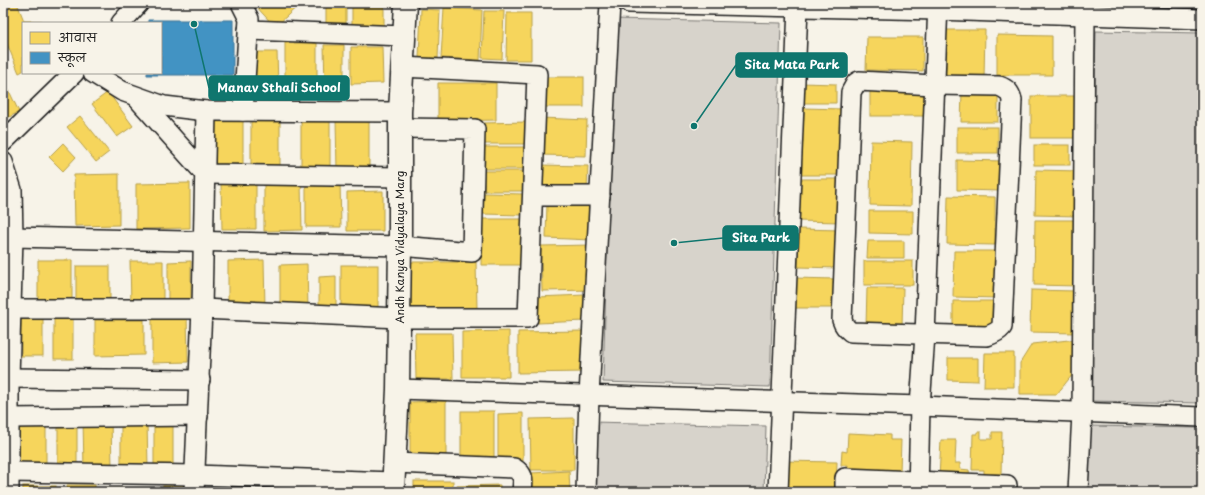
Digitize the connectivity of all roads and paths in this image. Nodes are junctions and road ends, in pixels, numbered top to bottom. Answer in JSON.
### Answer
{"nodes":[{"id":1,"x":140,"y":3,"type":"edge"},
{"id":2,"x":241,"y":3,"type":"edge"},
{"id":3,"x":406,"y":3,"type":"edge"},
{"id":4,"x":610,"y":3,"type":"edge"},
{"id":5,"x":629,"y":3,"type":"edge"},
{"id":6,"x":721,"y":4,"type":"edge"},
{"id":7,"x":938,"y":6,"type":"edge"},
{"id":8,"x":798,"y":7,"type":"junction"},
{"id":9,"x":1085,"y":15,"type":"junction"},
{"id":10,"x":1202,"y":19,"type":"edge"},
{"id":11,"x":122,"y":22,"type":"edge"},
{"id":12,"x":248,"y":30,"type":"junction"},
{"id":13,"x":404,"y":36,"type":"junction"},
{"id":14,"x":402,"y":67,"type":"junction"},
{"id":15,"x":73,"y":74,"type":"edge"},
{"id":16,"x":95,"y":74,"type":"edge"},
{"id":17,"x":934,"y":85,"type":"junction"},
{"id":18,"x":136,"y":97,"type":"junction"},
{"id":19,"x":206,"y":111,"type":"junction"},
{"id":20,"x":243,"y":111,"type":"junction"},
{"id":21,"x":400,"y":120,"type":"junction"},
{"id":22,"x":3,"y":142,"type":"edge"},
{"id":23,"x":4,"y":167,"type":"edge"},
{"id":24,"x":205,"y":174,"type":"junction"},
{"id":25,"x":400,"y":177,"type":"junction"},
{"id":26,"x":532,"y":196,"type":"junction"},
{"id":27,"x":600,"y":196,"type":"junction"},
{"id":28,"x":13,"y":237,"type":"junction"},
{"id":29,"x":204,"y":241,"type":"junction"},
{"id":30,"x":400,"y":246,"type":"junction"},
{"id":31,"x":12,"y":309,"type":"junction"},
{"id":32,"x":202,"y":309,"type":"junction"},
{"id":33,"x":399,"y":318,"type":"junction"},
{"id":34,"x":925,"y":334,"type":"junction"},
{"id":35,"x":9,"y":378,"type":"junction"},
{"id":36,"x":200,"y":380,"type":"junction"},
{"id":37,"x":398,"y":389,"type":"junction"},
{"id":38,"x":589,"y":396,"type":"junction"},
{"id":39,"x":782,"y":402,"type":"junction"},
{"id":40,"x":920,"y":406,"type":"junction"},
{"id":41,"x":1082,"y":413,"type":"junction"},
{"id":42,"x":198,"y":416,"type":"junction"},
{"id":43,"x":1202,"y":417,"type":"edge"},
{"id":44,"x":9,"y":418,"type":"junction"},
{"id":45,"x":9,"y":472,"type":"junction"},
{"id":46,"x":393,"y":479,"type":"edge"},
{"id":47,"x":195,"y":483,"type":"edge"},
{"id":48,"x":918,"y":487,"type":"edge"},
{"id":49,"x":9,"y":492,"type":"edge"},
{"id":50,"x":522,"y":492,"type":"edge"},
{"id":51,"x":586,"y":492,"type":"edge"},
{"id":52,"x":778,"y":492,"type":"edge"},
{"id":53,"x":845,"y":492,"type":"edge"},
{"id":54,"x":1006,"y":492,"type":"edge"},
{"id":55,"x":1078,"y":492,"type":"edge"}],
"edges":[{"from":1,"to":11,"type":"street"},
{"from":2,"to":12,"type":"street"},
{"from":3,"to":13,"type":"street","name":"Andh Kanya Vidyalaya Marg"},
{"from":4,"to":27,"type":"street"},
{"from":5,"to":6,"type":"street"},
{"from":6,"to":8,"type":"street"},
{"from":7,"to":8,"type":"street"},
{"from":7,"to":9,"type":"street"},
{"from":7,"to":17,"type":"street"},
{"from":8,"to":39,"type":"street"},
{"from":9,"to":10,"type":"street"},
{"from":9,"to":41,"type":"street"},
{"from":12,"to":13,"type":"street"},
{"from":12,"to":20,"type":"street"},
{"from":13,"to":14,"type":"street","name":"Andh Kanya Vidyalaya Marg"},
{"from":14,"to":21,"type":"street","name":"Andh Kanya Vidyalaya Marg"},
{"from":14,"to":26,"type":"street"},
{"from":15,"to":22,"type":"street"},
{"from":16,"to":18,"type":"street"},
{"from":17,"to":34,"type":"street"},
{"from":17,"to":34,"type":"street"},
{"from":17,"to":34,"type":"street"},
{"from":18,"to":19,"type":"street"},
{"from":18,"to":24,"type":"street"},
{"from":19,"to":20,"type":"street"},
{"from":19,"to":24,"type":"street"},
{"from":20,"to":21,"type":"street"},
{"from":21,"to":25,"type":"street","name":"Andh Kanya Vidyalaya Marg"},
{"from":21,"to":30,"type":"street"},
{"from":23,"to":28,"type":"street"},
{"from":24,"to":25,"type":"street"},
{"from":24,"to":29,"type":"street"},
{"from":25,"to":30,"type":"street","name":"Andh Kanya Vidyalaya Marg"},
{"from":26,"to":27,"type":"street"},
{"from":26,"to":33,"type":"street"},
{"from":27,"to":38,"type":"street"},
{"from":28,"to":29,"type":"street"},
{"from":28,"to":31,"type":"street"},
{"from":29,"to":30,"type":"street"},
{"from":29,"to":32,"type":"street"},
{"from":30,"to":33,"type":"street","name":"Andh Kanya Vidyalaya Marg"},
{"from":31,"to":32,"type":"street"},
{"from":31,"to":35,"type":"street"},
{"from":32,"to":33,"type":"street"},
{"from":32,"to":36,"type":"street"},
{"from":33,"to":37,"type":"street","name":"Andh Kanya Vidyalaya Marg"},
{"from":34,"to":40,"type":"street"},
{"from":35,"to":36,"type":"street"},
{"from":35,"to":44,"type":"street"},
{"from":36,"to":42,"type":"street"},
{"from":37,"to":38,"type":"street"},
{"from":37,"to":46,"type":"street","name":"Andh Kanya Vidyalaya Marg"},
{"from":38,"to":39,"type":"street"},
{"from":38,"to":51,"type":"street"},
{"from":39,"to":40,"type":"street"},
{"from":39,"to":52,"type":"street"},
{"from":40,"to":41,"type":"street"},
{"from":40,"to":48,"type":"street"},
{"from":41,"to":43,"type":"street"},
{"from":41,"to":55,"type":"street"},
{"from":42,"to":44,"type":"street"},
{"from":42,"to":47,"type":"street"},
{"from":44,"to":45,"type":"street"},
{"from":45,"to":47,"type":"street"},
{"from":45,"to":49,"type":"street"},
{"from":46,"to":47,"type":"street"},
{"from":46,"to":50,"type":"street"},
{"from":48,"to":53,"type":"street"},
{"from":48,"to":54,"type":"street"}]}
